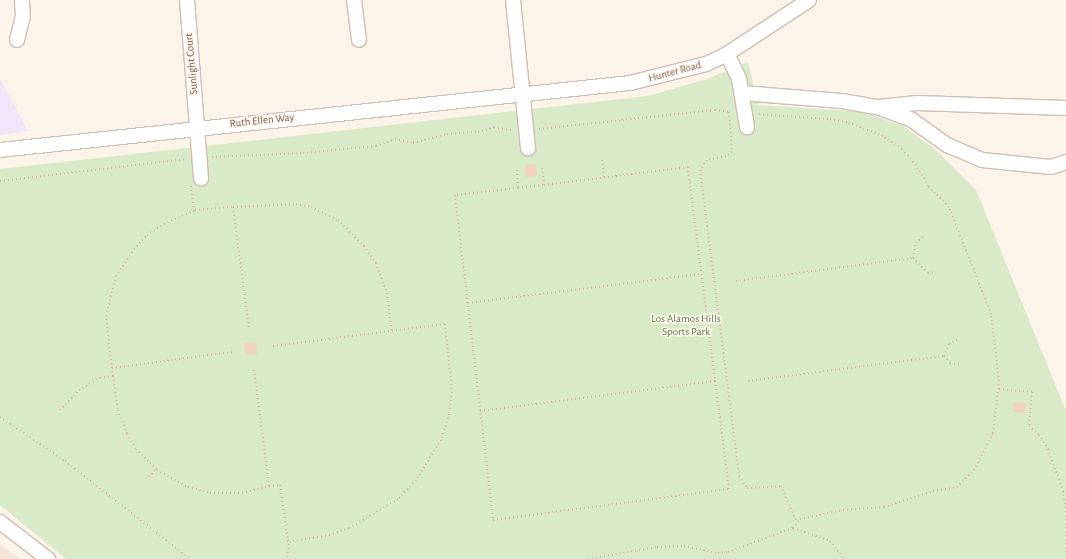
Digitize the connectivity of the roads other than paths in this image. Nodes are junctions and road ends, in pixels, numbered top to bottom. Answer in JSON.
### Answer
{"nodes":[{"id":1,"x":22,"y":0,"type":"edge"},
{"id":2,"x":187,"y":0,"type":"edge"},
{"id":3,"x":354,"y":0,"type":"edge"},
{"id":4,"x":513,"y":0,"type":"edge"},
{"id":5,"x":809,"y":0,"type":"edge"},
{"id":6,"x":17,"y":40,"type":"dead end"},
{"id":7,"x":358,"y":40,"type":"dead end"},
{"id":8,"x":727,"y":54,"type":"junction"},
{"id":9,"x":523,"y":93,"type":"junction"},
{"id":10,"x":742,"y":93,"type":"junction"},
{"id":11,"x":877,"y":107,"type":"junction"},
{"id":12,"x":1066,"y":108,"type":"edge"},
{"id":13,"x":746,"y":127,"type":"dead end"},
{"id":14,"x":197,"y":128,"type":"junction"},
{"id":15,"x":528,"y":148,"type":"dead end"},
{"id":16,"x":0,"y":150,"type":"edge"},
{"id":17,"x":1066,"y":162,"type":"edge"},
{"id":18,"x":201,"y":178,"type":"dead end"},
{"id":19,"x":0,"y":522,"type":"edge"},
{"id":20,"x":48,"y":559,"type":"edge"}],
"edges":[{"from":1,"to":6,"type":"street"},
{"from":2,"to":14,"type":"street","name":"Sunlight Court"},
{"from":3,"to":7,"type":"street"},
{"from":4,"to":9,"type":"street"},
{"from":5,"to":8,"type":"street","name":"Hunter Road"},
{"from":8,"to":9,"type":"street","name":"Hunter Road"},
{"from":8,"to":10,"type":"street"},
{"from":9,"to":14,"type":"street","name":"Ruth Ellen Way"},
{"from":9,"to":15,"type":"street"},
{"from":10,"to":11,"type":"street"},
{"from":10,"to":13,"type":"street"},
{"from":11,"to":12,"type":"street"},
{"from":11,"to":17,"type":"street"},
{"from":14,"to":16,"type":"street","name":"Ruth Ellen Way"},
{"from":14,"to":18,"type":"street","name":"Sunlight Court"},
{"from":19,"to":20,"type":"street"}]}
